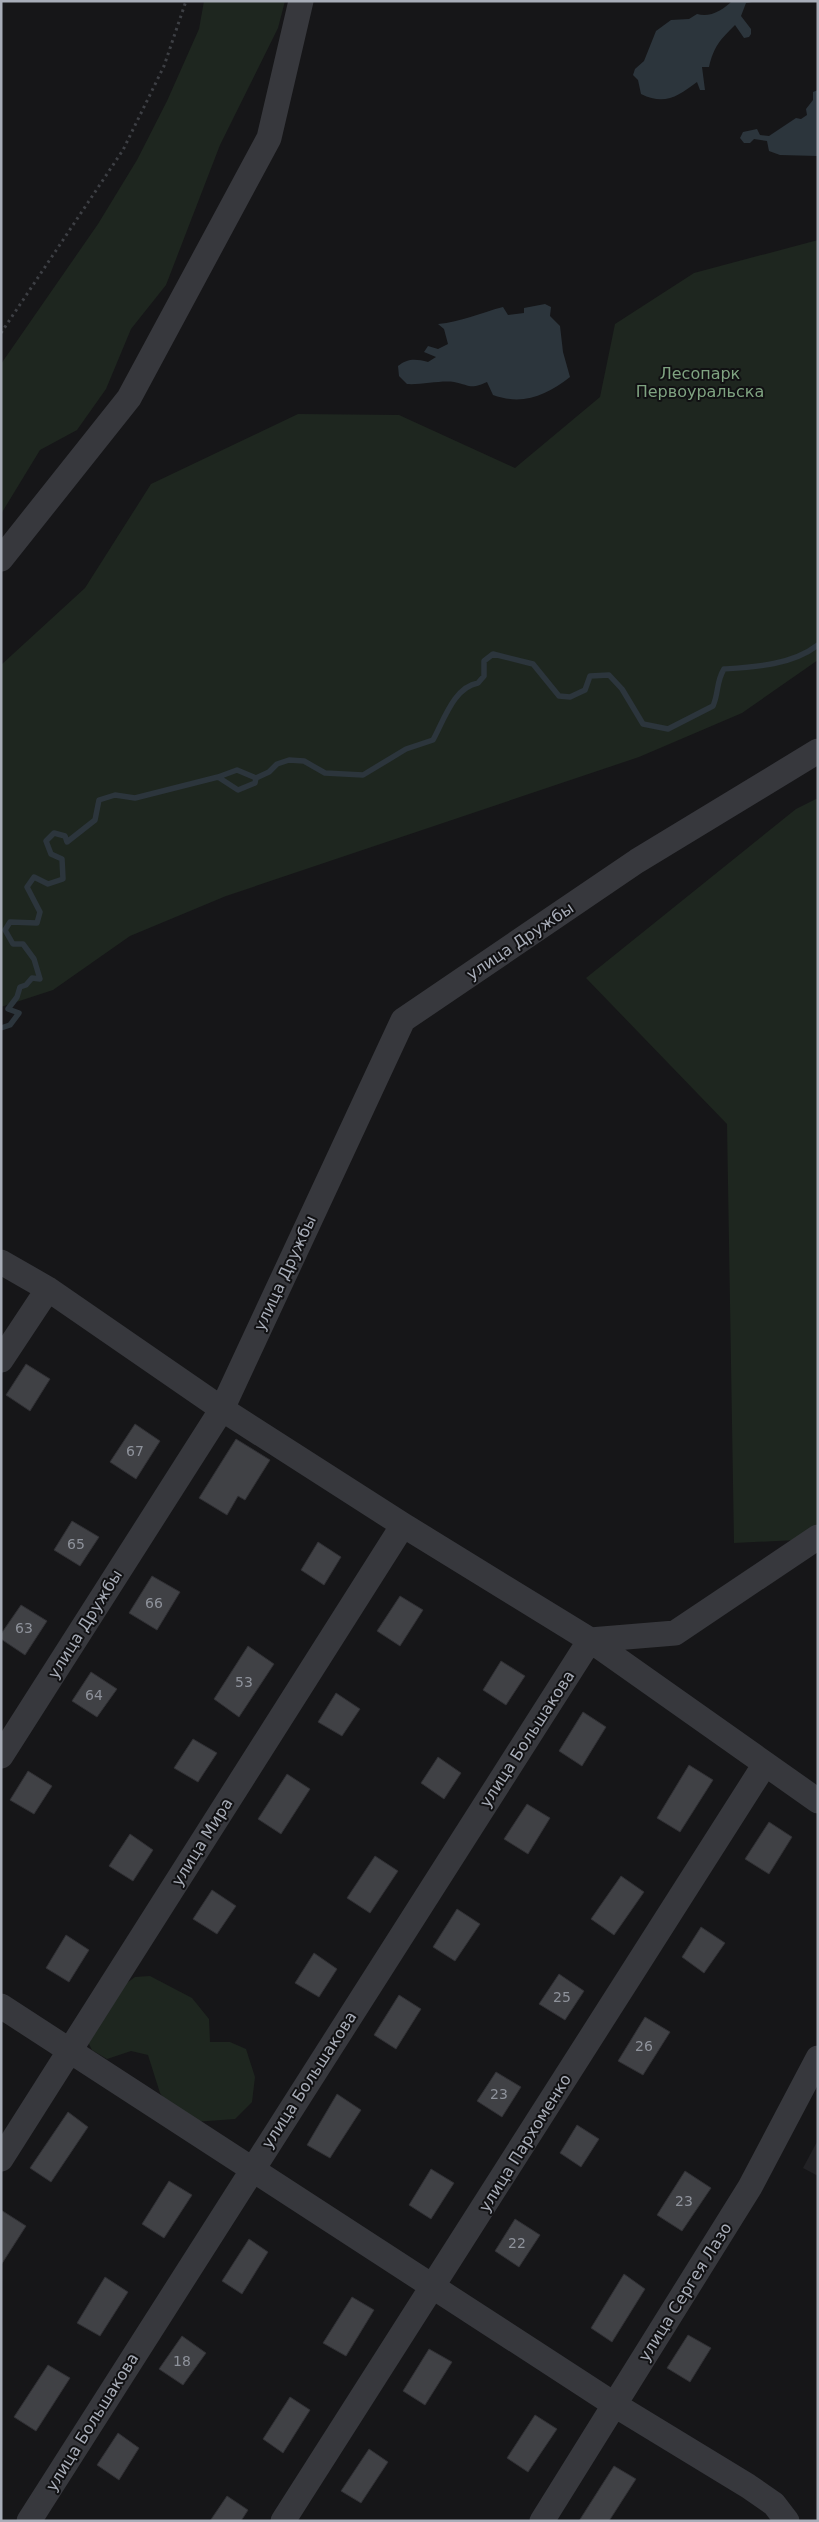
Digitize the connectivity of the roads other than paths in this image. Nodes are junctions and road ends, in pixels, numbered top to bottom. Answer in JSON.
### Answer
{"nodes":[{"id":1,"x":302,"y":1,"type":"edge"},
{"id":2,"x":1,"y":559,"type":"edge"},
{"id":3,"x":818,"y":750,"type":"edge"},
{"id":4,"x":1,"y":1262,"type":"edge"},
{"id":5,"x":48,"y":1289,"type":"junction"},
{"id":6,"x":1,"y":1360,"type":"edge"},
{"id":7,"x":222,"y":1409,"type":"junction"},
{"id":8,"x":403,"y":1525,"type":"junction"},
{"id":9,"x":818,"y":1537,"type":"edge"},
{"id":10,"x":590,"y":1640,"type":"junction"},
{"id":11,"x":1,"y":1756,"type":"edge"},
{"id":12,"x":765,"y":1764,"type":"junction"},
{"id":13,"x":818,"y":1801,"type":"edge"},
{"id":14,"x":1,"y":2006,"type":"edge"},
{"id":15,"x":69,"y":2052,"type":"junction"},
{"id":16,"x":818,"y":2058,"type":"edge"},
{"id":17,"x":1,"y":2159,"type":"edge"},
{"id":18,"x":252,"y":2169,"type":"junction"},
{"id":19,"x":433,"y":2286,"type":"junction"},
{"id":20,"x":615,"y":2405,"type":"junction"},
{"id":21,"x":29,"y":2521,"type":"edge"},
{"id":22,"x":283,"y":2521,"type":"edge"},
{"id":23,"x":542,"y":2521,"type":"edge"},
{"id":24,"x":787,"y":2521,"type":"edge"}],
"edges":[{"from":1,"to":2,"type":"street"},
{"from":3,"to":7,"type":"street","name":"улица Дружбы"},
{"from":4,"to":5,"type":"street"},
{"from":5,"to":6,"type":"street"},
{"from":5,"to":7,"type":"street"},
{"from":7,"to":8,"type":"street"},
{"from":7,"to":11,"type":"street","name":"улица Дружбы"},
{"from":8,"to":10,"type":"street"},
{"from":8,"to":15,"type":"street","name":"улица Мира"},
{"from":9,"to":10,"type":"street"},
{"from":10,"to":12,"type":"street"},
{"from":10,"to":18,"type":"street","name":"улица Большакова"},
{"from":12,"to":13,"type":"street"},
{"from":12,"to":19,"type":"street","name":"улица Пархоменко"},
{"from":14,"to":15,"type":"street"},
{"from":15,"to":17,"type":"street","name":"улица Мира"},
{"from":15,"to":18,"type":"street"},
{"from":16,"to":20,"type":"street","name":"улица Сергея Лазо"},
{"from":18,"to":19,"type":"street"},
{"from":18,"to":21,"type":"street","name":"улица Большакова"},
{"from":19,"to":20,"type":"street"},
{"from":19,"to":22,"type":"street","name":"улица Пархоменко"},
{"from":20,"to":23,"type":"street","name":"улица Сергея Лазо"},
{"from":20,"to":24,"type":"street"}]}
